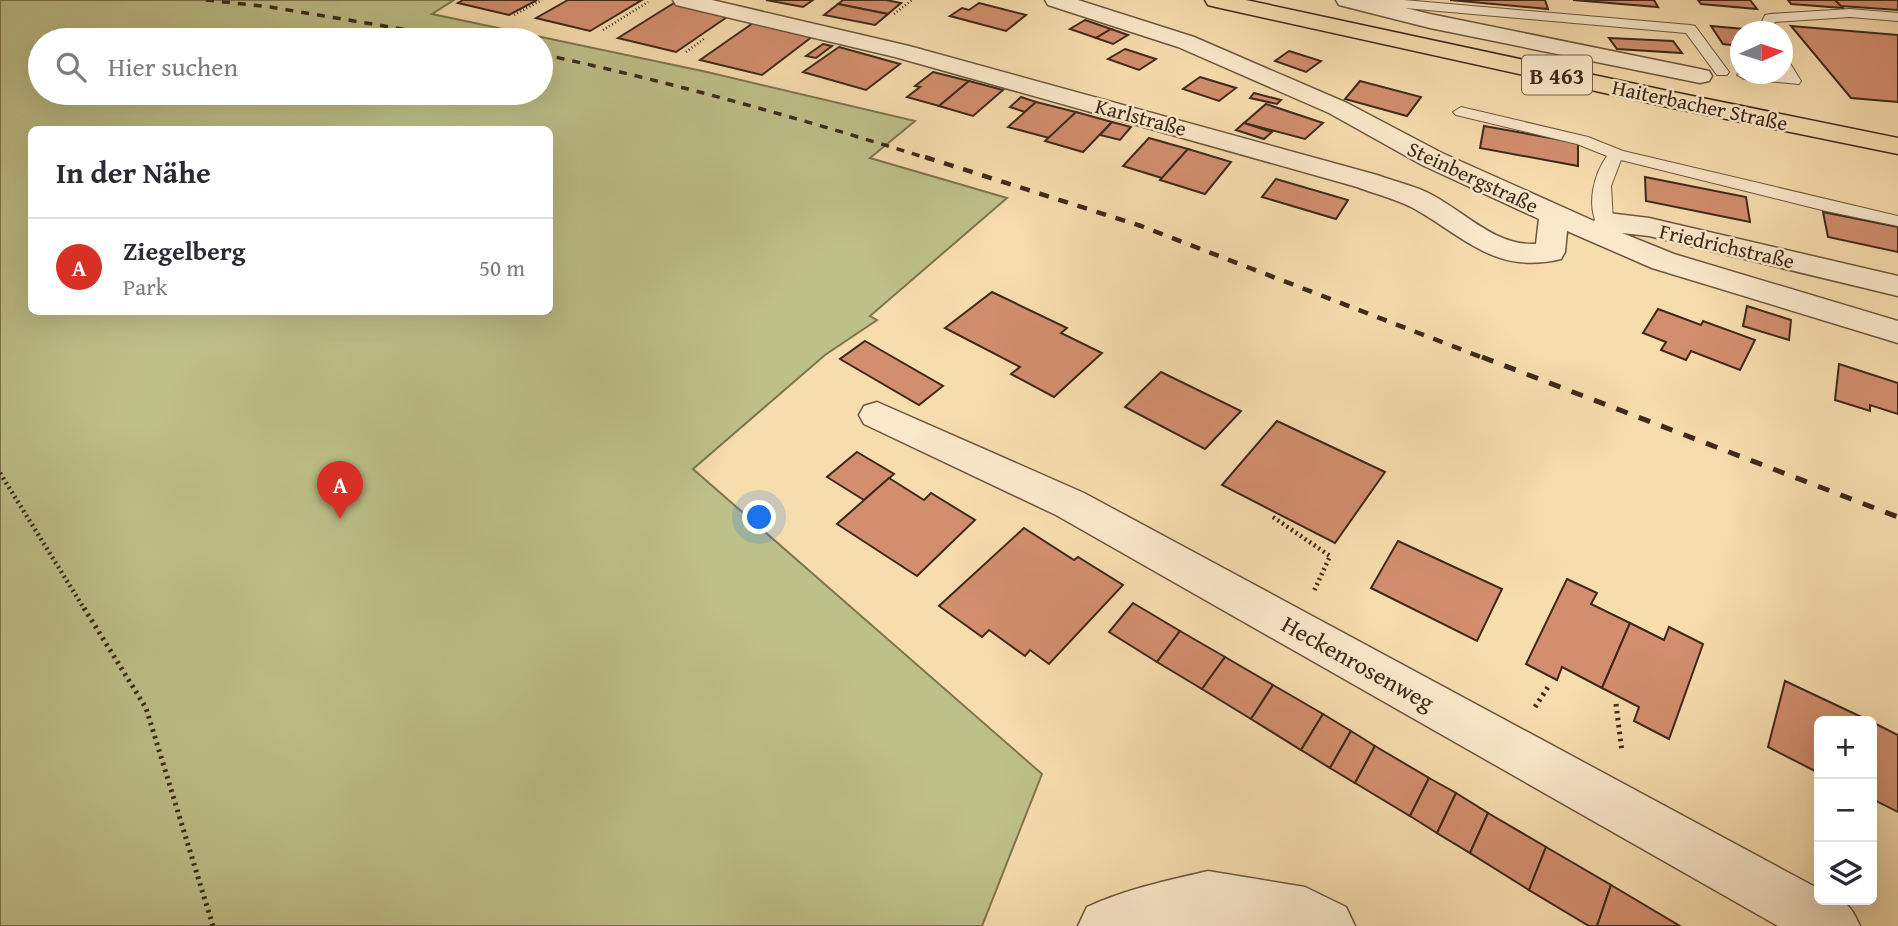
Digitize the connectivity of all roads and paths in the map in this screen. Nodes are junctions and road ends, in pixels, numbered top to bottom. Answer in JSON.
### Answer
{"nodes":[{"id":1,"x":542,"y":0,"type":"edge"},
{"id":2,"x":652,"y":0,"type":"edge"},
{"id":3,"x":684,"y":0,"type":"edge"},
{"id":4,"x":1056,"y":0,"type":"edge"},
{"id":5,"x":1216,"y":0,"type":"edge"},
{"id":6,"x":1347,"y":0,"type":"edge"},
{"id":7,"x":1360,"y":0,"type":"edge"},
{"id":8,"x":514,"y":15,"type":"dead end"},
{"id":9,"x":1898,"y":17,"type":"edge"},
{"id":10,"x":1769,"y":21,"type":"edge"},
{"id":11,"x":603,"y":30,"type":"dead end"},
{"id":12,"x":1711,"y":74,"type":"joint"},
{"id":13,"x":1461,"y":112,"type":"dead end"},
{"id":14,"x":1898,"y":146,"type":"edge"},
{"id":15,"x":1618,"y":154,"type":"junction"},
{"id":16,"x":1554,"y":215,"type":"junction"},
{"id":17,"x":1898,"y":221,"type":"edge"},
{"id":18,"x":1604,"y":222,"type":"junction"},
{"id":19,"x":1898,"y":286,"type":"edge"},
{"id":20,"x":1898,"y":332,"type":"edge"},
{"id":21,"x":877,"y":415,"type":"dead end"},
{"id":22,"x":0,"y":474,"type":"edge"},
{"id":23,"x":1273,"y":517,"type":"dead end"},
{"id":24,"x":1330,"y":556,"type":"dead end"},
{"id":25,"x":214,"y":926,"type":"edge"},
{"id":26,"x":1106,"y":926,"type":"edge"},
{"id":27,"x":1327,"y":926,"type":"edge"},
{"id":28,"x":1832,"y":926,"type":"edge"}],
"edges":[{"from":1,"to":8,"type":"path"},
{"from":2,"to":11,"type":"path"},
{"from":3,"to":16,"type":"street","name":"Karlstraße"},
{"from":4,"to":16,"type":"street","name":"Steinbergstraße"},
{"from":5,"to":14,"type":"main road","name":"Haiterbacher Straße","number":"B 463"},
{"from":6,"to":12,"type":"street"},
{"from":7,"to":12,"type":"lane"},
{"from":9,"to":10,"type":"lane"},
{"from":13,"to":15,"type":"lane"},
{"from":15,"to":17,"type":"lane"},
{"from":15,"to":18,"type":"lane"},
{"from":16,"to":18,"type":"street","name":"Friedrichstraße"},
{"from":16,"to":20,"type":"street","name":"Steinbergstraße"},
{"from":18,"to":19,"type":"street","name":"Friedrichstraße"},
{"from":21,"to":28,"type":"street","name":"Heckenrosenweg"},
{"from":22,"to":25,"type":"path"},
{"from":23,"to":24,"type":"path"},
{"from":26,"to":27,"type":"street"}]}
